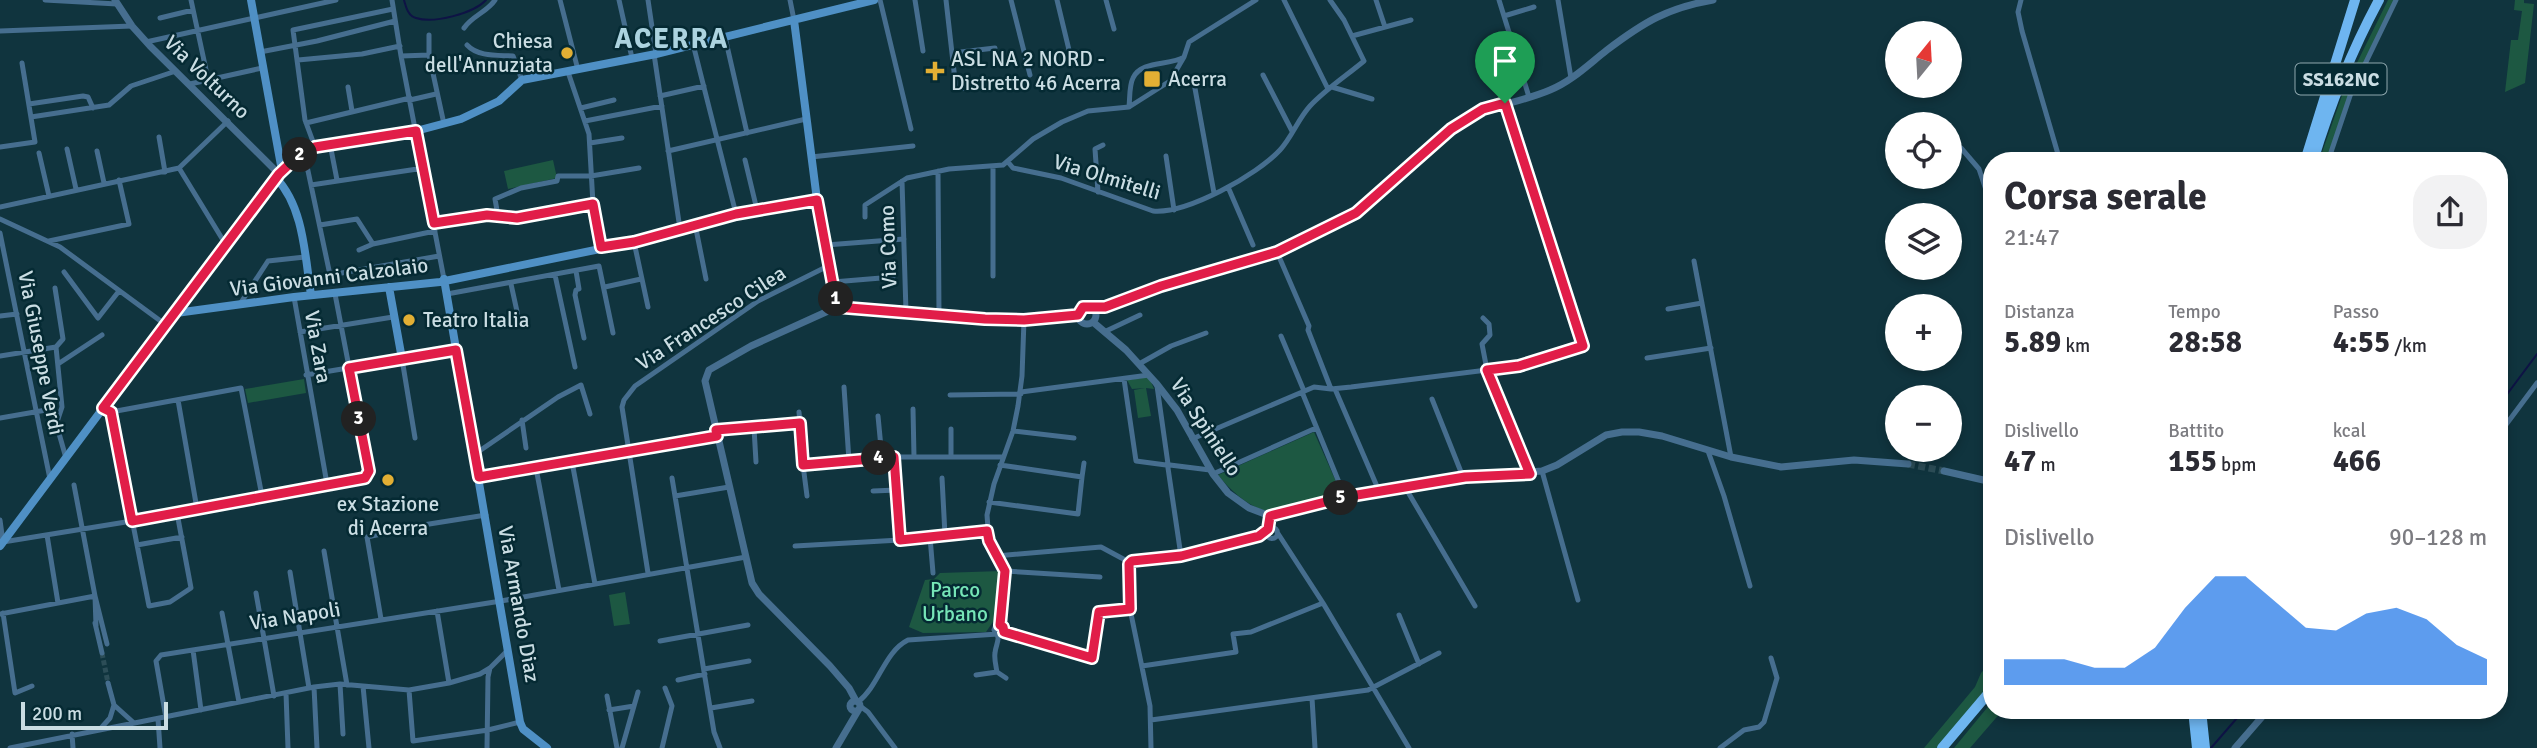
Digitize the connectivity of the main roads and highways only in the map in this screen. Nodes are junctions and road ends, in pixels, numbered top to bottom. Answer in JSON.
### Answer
{"nodes":[{"id":1,"x":251,"y":0,"type":"edge"},
{"id":2,"x":874,"y":0,"type":"edge"},
{"id":3,"x":2348,"y":0,"type":"edge"},
{"id":4,"x":2355,"y":0,"type":"edge"},
{"id":5,"x":2379,"y":0,"type":"edge"},
{"id":6,"x":841,"y":4,"type":"edge"},
{"id":7,"x":794,"y":20,"type":"junction"},
{"id":8,"x":2340,"y":46,"type":"junction"},
{"id":9,"x":2308,"y":152,"type":"edge"},
{"id":10,"x":2316,"y":152,"type":"edge"},
{"id":11,"x":279,"y":174,"type":"junction"},
{"id":12,"x":444,"y":279,"type":"junction"},
{"id":13,"x":389,"y":287,"type":"junction"},
{"id":14,"x":311,"y":295,"type":"junction"},
{"id":15,"x":176,"y":313,"type":"junction"},
{"id":16,"x":456,"y":350,"type":"junction"},
{"id":17,"x":1,"y":544,"type":"edge"},
{"id":18,"x":1983,"y":700,"type":"edge"},
{"id":19,"x":1983,"y":709,"type":"edge"},
{"id":20,"x":2195,"y":719,"type":"edge"},
{"id":21,"x":2198,"y":719,"type":"edge"},
{"id":22,"x":547,"y":748,"type":"edge"},
{"id":23,"x":1942,"y":748,"type":"edge"},
{"id":24,"x":1950,"y":748,"type":"edge"},
{"id":25,"x":2197,"y":748,"type":"edge"},
{"id":26,"x":2205,"y":748,"type":"edge"}],
"edges":[{"from":1,"to":11,"type":"main road"},
{"from":2,"to":6,"type":"main road"},
{"from":3,"to":8,"type":"highway"},
{"from":4,"to":8,"type":"highway"},
{"from":5,"to":10,"type":"highway","number":"SS162NC"},
{"from":6,"to":7,"type":"main road"},
{"from":7,"to":11,"type":"main road"},
{"from":7,"to":12,"type":"main road","name":"Via Giovanni Calzolaio"},
{"from":8,"to":9,"type":"highway"},
{"from":11,"to":14,"type":"main road"},
{"from":11,"to":15,"type":"main road"},
{"from":12,"to":13,"type":"main road","name":"Via Giovanni Calzolaio"},
{"from":12,"to":16,"type":"main road","name":"Via Armando Diaz"},
{"from":13,"to":14,"type":"main road","name":"Via Giovanni Calzolaio"},
{"from":13,"to":16,"type":"main road"},
{"from":14,"to":15,"type":"main road","name":"Via Giovanni Calzolaio"},
{"from":15,"to":17,"type":"main road"},
{"from":16,"to":22,"type":"main road","name":"Via Armando Diaz"},
{"from":18,"to":23,"type":"highway"},
{"from":19,"to":24,"type":"highway"},
{"from":20,"to":25,"type":"highway"},
{"from":21,"to":26,"type":"highway"}]}
